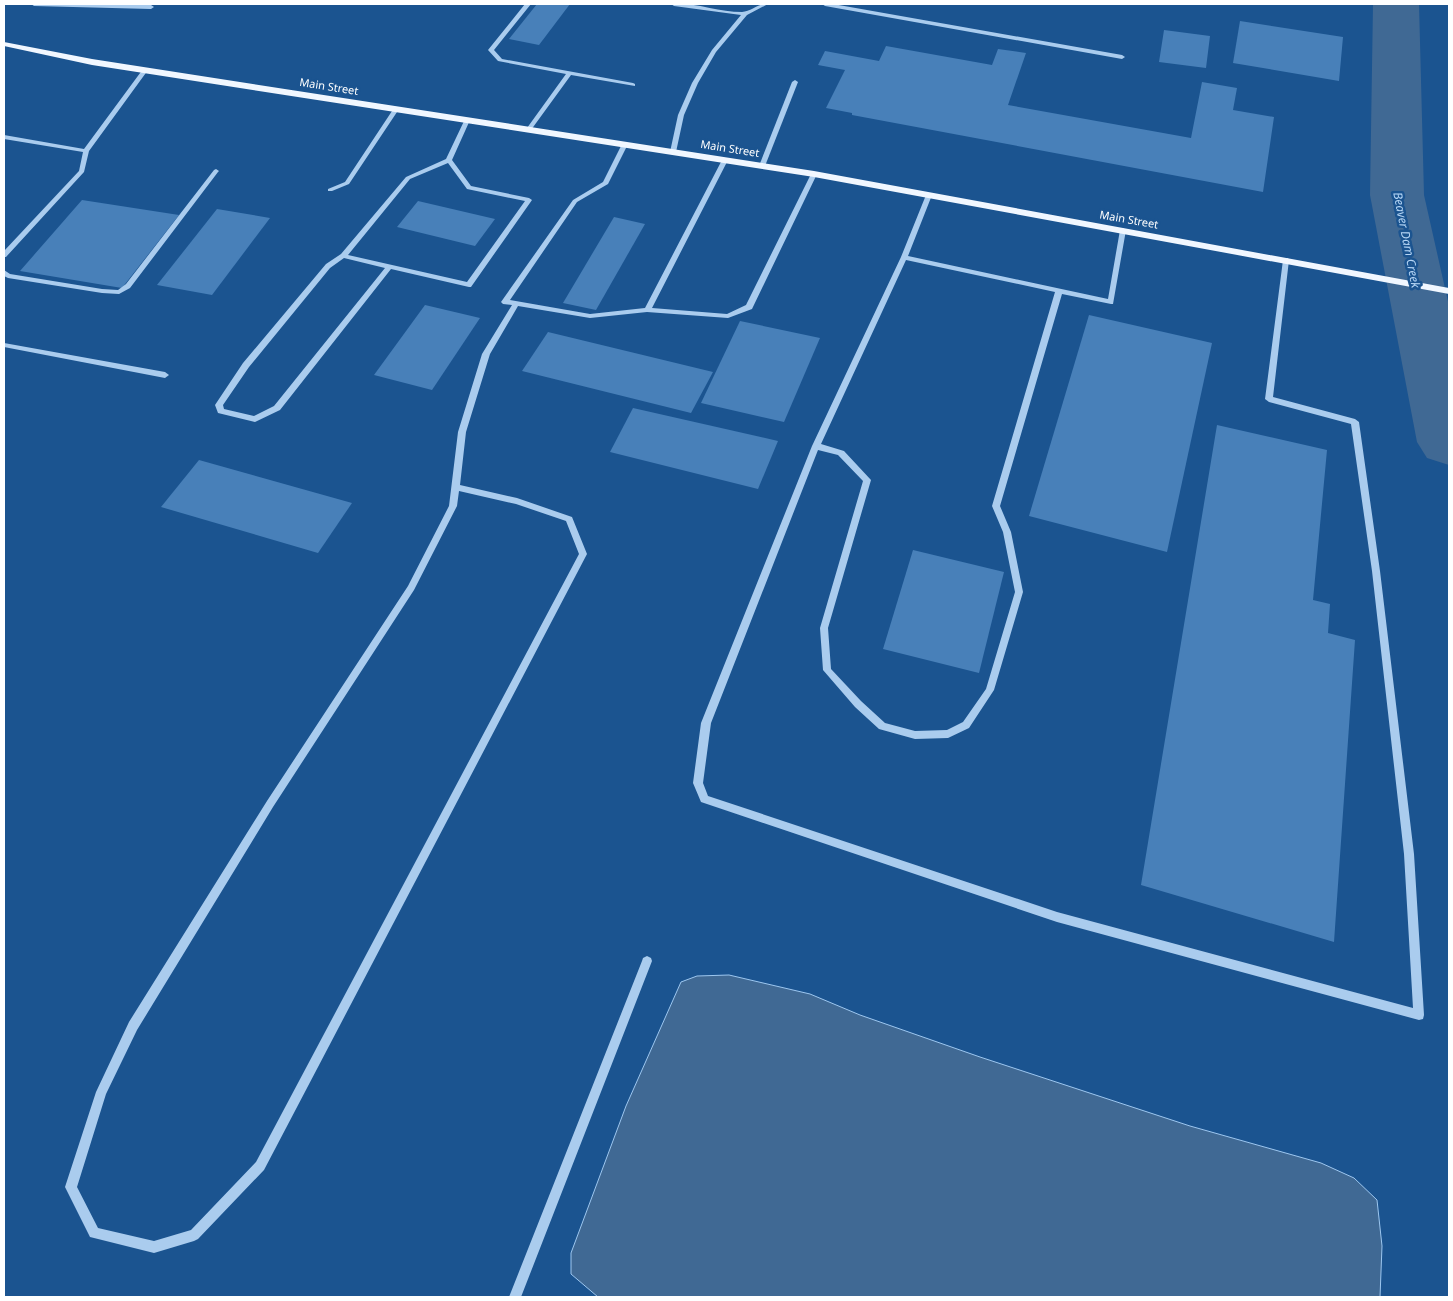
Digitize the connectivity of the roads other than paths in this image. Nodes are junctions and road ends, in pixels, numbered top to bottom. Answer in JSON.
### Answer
{"nodes":[{"id":1,"x":34,"y":4,"type":"edge"},
{"id":2,"x":528,"y":4,"type":"edge"},
{"id":3,"x":674,"y":4,"type":"edge"},
{"id":4,"x":764,"y":4,"type":"edge"},
{"id":5,"x":825,"y":4,"type":"edge"},
{"id":6,"x":151,"y":7,"type":"dead end"},
{"id":7,"x":745,"y":14,"type":"junction"},
{"id":8,"x":4,"y":44,"type":"edge"},
{"id":9,"x":1122,"y":57,"type":"dead end"},
{"id":10,"x":145,"y":70,"type":"junction"},
{"id":11,"x":570,"y":73,"type":"junction"},
{"id":12,"x":795,"y":82,"type":"dead end"},
{"id":13,"x":633,"y":85,"type":"dead end"},
{"id":14,"x":396,"y":109,"type":"junction"},
{"id":15,"x":467,"y":120,"type":"junction"},
{"id":16,"x":529,"y":129,"type":"junction"},
{"id":17,"x":4,"y":137,"type":"edge"},
{"id":18,"x":625,"y":144,"type":"junction"},
{"id":19,"x":86,"y":151,"type":"junction"},
{"id":20,"x":673,"y":152,"type":"junction"},
{"id":21,"x":450,"y":160,"type":"junction"},
{"id":22,"x":725,"y":160,"type":"junction"},
{"id":23,"x":762,"y":166,"type":"junction"},
{"id":24,"x":216,"y":172,"type":"dead end"},
{"id":25,"x":814,"y":174,"type":"junction"},
{"id":26,"x":330,"y":190,"type":"dead end"},
{"id":27,"x":929,"y":195,"type":"junction"},
{"id":28,"x":1123,"y":230,"type":"junction"},
{"id":29,"x":4,"y":256,"type":"edge"},
{"id":30,"x":343,"y":256,"type":"junction"},
{"id":31,"x":904,"y":258,"type":"junction"},
{"id":32,"x":1286,"y":260,"type":"junction"},
{"id":33,"x":389,"y":267,"type":"junction"},
{"id":34,"x":4,"y":272,"type":"edge"},
{"id":35,"x":1059,"y":291,"type":"junction"},
{"id":36,"x":1449,"y":291,"type":"edge"},
{"id":37,"x":516,"y":304,"type":"junction"},
{"id":38,"x":648,"y":310,"type":"junction"},
{"id":39,"x":4,"y":345,"type":"edge"},
{"id":40,"x":165,"y":374,"type":"dead end"},
{"id":41,"x":816,"y":446,"type":"junction"},
{"id":42,"x":456,"y":488,"type":"junction"},
{"id":43,"x":647,"y":961,"type":"dead end"},
{"id":44,"x":515,"y":1297,"type":"edge"}],
"edges":[{"from":1,"to":6,"type":"lane"},
{"from":2,"to":11,"type":"lane"},
{"from":3,"to":7,"type":"lane"},
{"from":4,"to":7,"type":"lane"},
{"from":5,"to":9,"type":"lane"},
{"from":7,"to":20,"type":"lane"},
{"from":8,"to":10,"type":"main road","name":"Main Street"},
{"from":10,"to":14,"type":"main road","name":"Main Street"},
{"from":10,"to":19,"type":"lane"},
{"from":11,"to":13,"type":"lane"},
{"from":11,"to":16,"type":"lane"},
{"from":12,"to":23,"type":"lane"},
{"from":14,"to":15,"type":"main road","name":"Main Street"},
{"from":14,"to":26,"type":"lane"},
{"from":15,"to":16,"type":"main road","name":"Main Street"},
{"from":15,"to":21,"type":"lane"},
{"from":16,"to":18,"type":"main road","name":"Main Street"},
{"from":17,"to":19,"type":"lane"},
{"from":18,"to":20,"type":"main road","name":"Main Street"},
{"from":18,"to":37,"type":"lane"},
{"from":19,"to":29,"type":"lane"},
{"from":20,"to":22,"type":"main road","name":"Main Street"},
{"from":21,"to":30,"type":"lane"},
{"from":21,"to":33,"type":"lane"},
{"from":22,"to":23,"type":"main road","name":"Main Street"},
{"from":22,"to":38,"type":"lane"},
{"from":23,"to":25,"type":"main road","name":"Main Street"},
{"from":24,"to":34,"type":"lane"},
{"from":25,"to":27,"type":"main road","name":"Main Street"},
{"from":25,"to":38,"type":"lane"},
{"from":27,"to":28,"type":"main road","name":"Main Street"},
{"from":27,"to":31,"type":"lane"},
{"from":28,"to":32,"type":"main road","name":"Main Street"},
{"from":28,"to":35,"type":"lane"},
{"from":30,"to":33,"type":"lane"},
{"from":30,"to":33,"type":"lane"},
{"from":31,"to":35,"type":"lane"},
{"from":31,"to":41,"type":"lane"},
{"from":32,"to":36,"type":"main road","name":"Main Street"},
{"from":32,"to":41,"type":"lane"},
{"from":35,"to":41,"type":"lane"},
{"from":37,"to":38,"type":"lane"},
{"from":37,"to":42,"type":"lane"},
{"from":39,"to":40,"type":"lane"},
{"from":42,"to":42,"type":"lane"},
{"from":43,"to":44,"type":"lane"}]}
